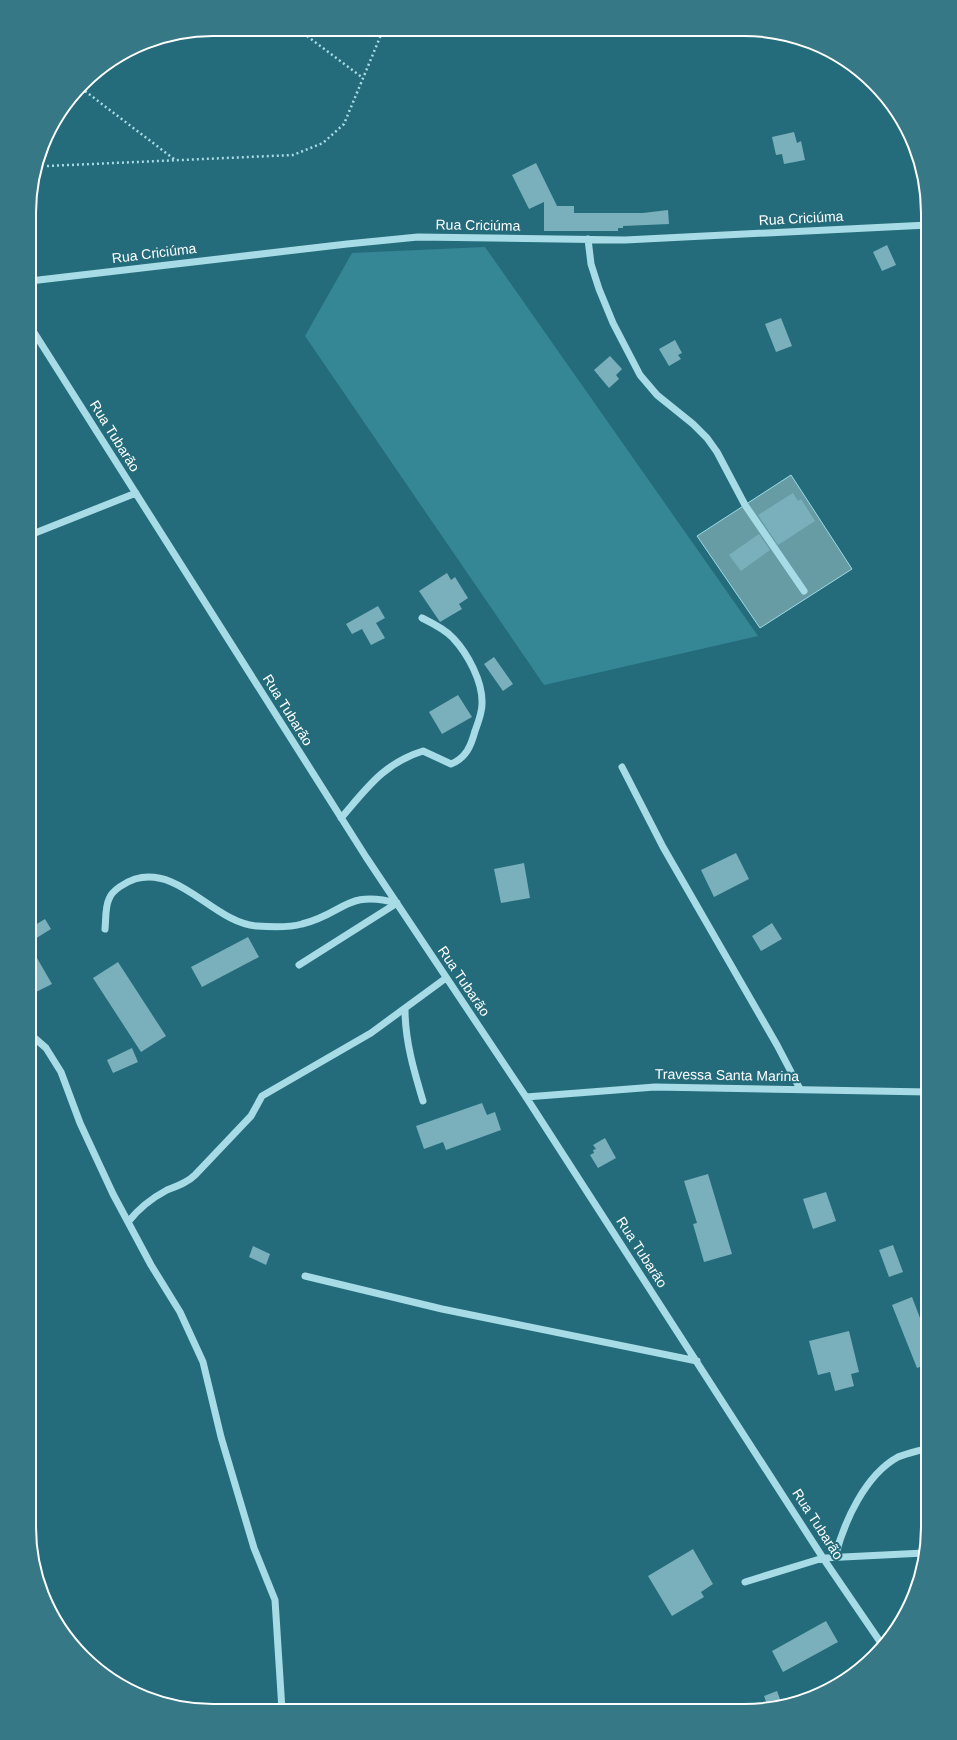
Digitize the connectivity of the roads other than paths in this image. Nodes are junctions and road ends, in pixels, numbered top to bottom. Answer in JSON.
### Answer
{"nodes":[{"id":1,"x":921,"y":225,"type":"edge"},
{"id":2,"x":588,"y":239,"type":"junction"},
{"id":3,"x":36,"y":280,"type":"edge"},
{"id":4,"x":36,"y":335,"type":"edge"},
{"id":5,"x":136,"y":493,"type":"junction"},
{"id":6,"x":36,"y":533,"type":"edge"},
{"id":7,"x":804,"y":591,"type":"dead end"},
{"id":8,"x":422,"y":618,"type":"dead end"},
{"id":9,"x":622,"y":767,"type":"dead end"},
{"id":10,"x":340,"y":818,"type":"junction"},
{"id":11,"x":397,"y":903,"type":"junction"},
{"id":12,"x":105,"y":929,"type":"dead end"},
{"id":13,"x":299,"y":965,"type":"dead end"},
{"id":14,"x":446,"y":978,"type":"junction"},
{"id":15,"x":405,"y":1009,"type":"junction"},
{"id":16,"x":36,"y":1039,"type":"edge"},
{"id":17,"x":800,"y":1089,"type":"junction"},
{"id":18,"x":921,"y":1092,"type":"edge"},
{"id":19,"x":526,"y":1097,"type":"junction"},
{"id":20,"x":423,"y":1101,"type":"dead end"},
{"id":21,"x":128,"y":1222,"type":"junction"},
{"id":22,"x":305,"y":1276,"type":"dead end"},
{"id":23,"x":697,"y":1361,"type":"junction"},
{"id":24,"x":921,"y":1450,"type":"edge"},
{"id":25,"x":919,"y":1553,"type":"edge"},
{"id":26,"x":835,"y":1557,"type":"junction"},
{"id":27,"x":823,"y":1558,"type":"junction"},
{"id":28,"x":745,"y":1582,"type":"dead end"},
{"id":29,"x":879,"y":1641,"type":"edge"},
{"id":30,"x":282,"y":1704,"type":"edge"}],
"edges":[{"from":1,"to":2,"type":"street","name":"Rua Criciúma"},
{"from":2,"to":3,"type":"street","name":"Rua Criciúma"},
{"from":2,"to":7,"type":"street"},
{"from":4,"to":5,"type":"street","name":"Rua Tubarão"},
{"from":5,"to":6,"type":"street"},
{"from":5,"to":10,"type":"street","name":"Rua Tubarão"},
{"from":8,"to":10,"type":"street"},
{"from":9,"to":17,"type":"street"},
{"from":10,"to":11,"type":"street","name":"Rua Tubarão"},
{"from":11,"to":12,"type":"street"},
{"from":11,"to":13,"type":"street"},
{"from":11,"to":14,"type":"street","name":"Rua Tubarão"},
{"from":14,"to":15,"type":"street"},
{"from":14,"to":19,"type":"street","name":"Rua Tubarão"},
{"from":15,"to":20,"type":"street"},
{"from":15,"to":21,"type":"street"},
{"from":16,"to":21,"type":"street"},
{"from":17,"to":18,"type":"street","name":"Travessa Santa Marina"},
{"from":17,"to":19,"type":"street","name":"Travessa Santa Marina"},
{"from":19,"to":23,"type":"street","name":"Rua Tubarão"},
{"from":21,"to":30,"type":"street"},
{"from":22,"to":23,"type":"street"},
{"from":23,"to":27,"type":"street","name":"Rua Tubarão"},
{"from":24,"to":26,"type":"street"},
{"from":25,"to":26,"type":"street"},
{"from":26,"to":27,"type":"street"},
{"from":27,"to":28,"type":"street"},
{"from":27,"to":29,"type":"street","name":"Rua Tubarão"}]}
